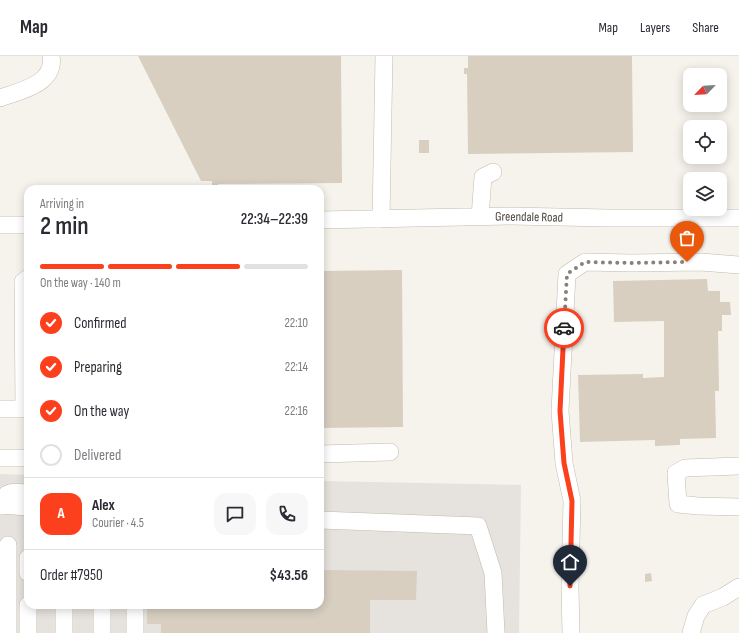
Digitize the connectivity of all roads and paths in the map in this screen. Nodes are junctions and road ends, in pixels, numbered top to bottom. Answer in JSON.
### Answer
{"nodes":[{"id":1,"x":51,"y":56,"type":"edge"},
{"id":2,"x":384,"y":56,"type":"edge"},
{"id":3,"x":0,"y":98,"type":"edge"},
{"id":4,"x":493,"y":172,"type":"dead end"},
{"id":5,"x":480,"y":217,"type":"junction"},
{"id":6,"x":739,"y":218,"type":"edge"},
{"id":7,"x":381,"y":219,"type":"junction"},
{"id":8,"x":324,"y":220,"type":"edge"},
{"id":9,"x":0,"y":225,"type":"edge"},
{"id":10,"x":24,"y":225,"type":"edge"},
{"id":11,"x":739,"y":265,"type":"edge"},
{"id":12,"x":24,"y":281,"type":"edge"},
{"id":13,"x":24,"y":324,"type":"edge"},
{"id":14,"x":0,"y":409,"type":"edge"},
{"id":15,"x":24,"y":409,"type":"edge"},
{"id":16,"x":390,"y":452,"type":"dead end"},
{"id":17,"x":324,"y":454,"type":"edge"},
{"id":18,"x":0,"y":458,"type":"edge"},
{"id":19,"x":24,"y":458,"type":"edge"},
{"id":20,"x":739,"y":466,"type":"edge"},
{"id":21,"x":24,"y":493,"type":"edge"},
{"id":22,"x":2,"y":505,"type":"edge"},
{"id":23,"x":24,"y":507,"type":"edge"},
{"id":24,"x":739,"y":507,"type":"edge"},
{"id":25,"x":324,"y":520,"type":"edge"},
{"id":26,"x":8,"y":545,"type":"dead end"},
{"id":27,"x":739,"y":588,"type":"edge"},
{"id":28,"x":28,"y":609,"type":"edge"},
{"id":29,"x":64,"y":609,"type":"edge"},
{"id":30,"x":102,"y":609,"type":"edge"},
{"id":31,"x":135,"y":609,"type":"edge"},
{"id":32,"x":8,"y":633,"type":"edge"},
{"id":33,"x":28,"y":633,"type":"edge"},
{"id":34,"x":64,"y":633,"type":"edge"},
{"id":35,"x":102,"y":633,"type":"edge"},
{"id":36,"x":135,"y":633,"type":"edge"},
{"id":37,"x":496,"y":633,"type":"edge"},
{"id":38,"x":571,"y":633,"type":"edge"},
{"id":39,"x":691,"y":633,"type":"edge"}],
"edges":[{"from":1,"to":3,"type":"street"},
{"from":2,"to":7,"type":"street"},
{"from":4,"to":5,"type":"street"},
{"from":5,"to":6,"type":"street","name":"Greendale Road"},
{"from":5,"to":7,"type":"street","name":"Greendale Road"},
{"from":7,"to":8,"type":"street","name":"Greendale Road"},
{"from":9,"to":10,"type":"street"},
{"from":11,"to":38,"type":"street"},
{"from":12,"to":13,"type":"street"},
{"from":14,"to":15,"type":"street"},
{"from":16,"to":17,"type":"street"},
{"from":18,"to":19,"type":"street"},
{"from":20,"to":24,"type":"street"},
{"from":21,"to":22,"type":"street"},
{"from":22,"to":23,"type":"street"},
{"from":25,"to":37,"type":"street"},
{"from":26,"to":32,"type":"street"},
{"from":27,"to":39,"type":"street"},
{"from":28,"to":33,"type":"street"},
{"from":29,"to":34,"type":"street"},
{"from":30,"to":35,"type":"street"},
{"from":31,"to":36,"type":"street"}]}
